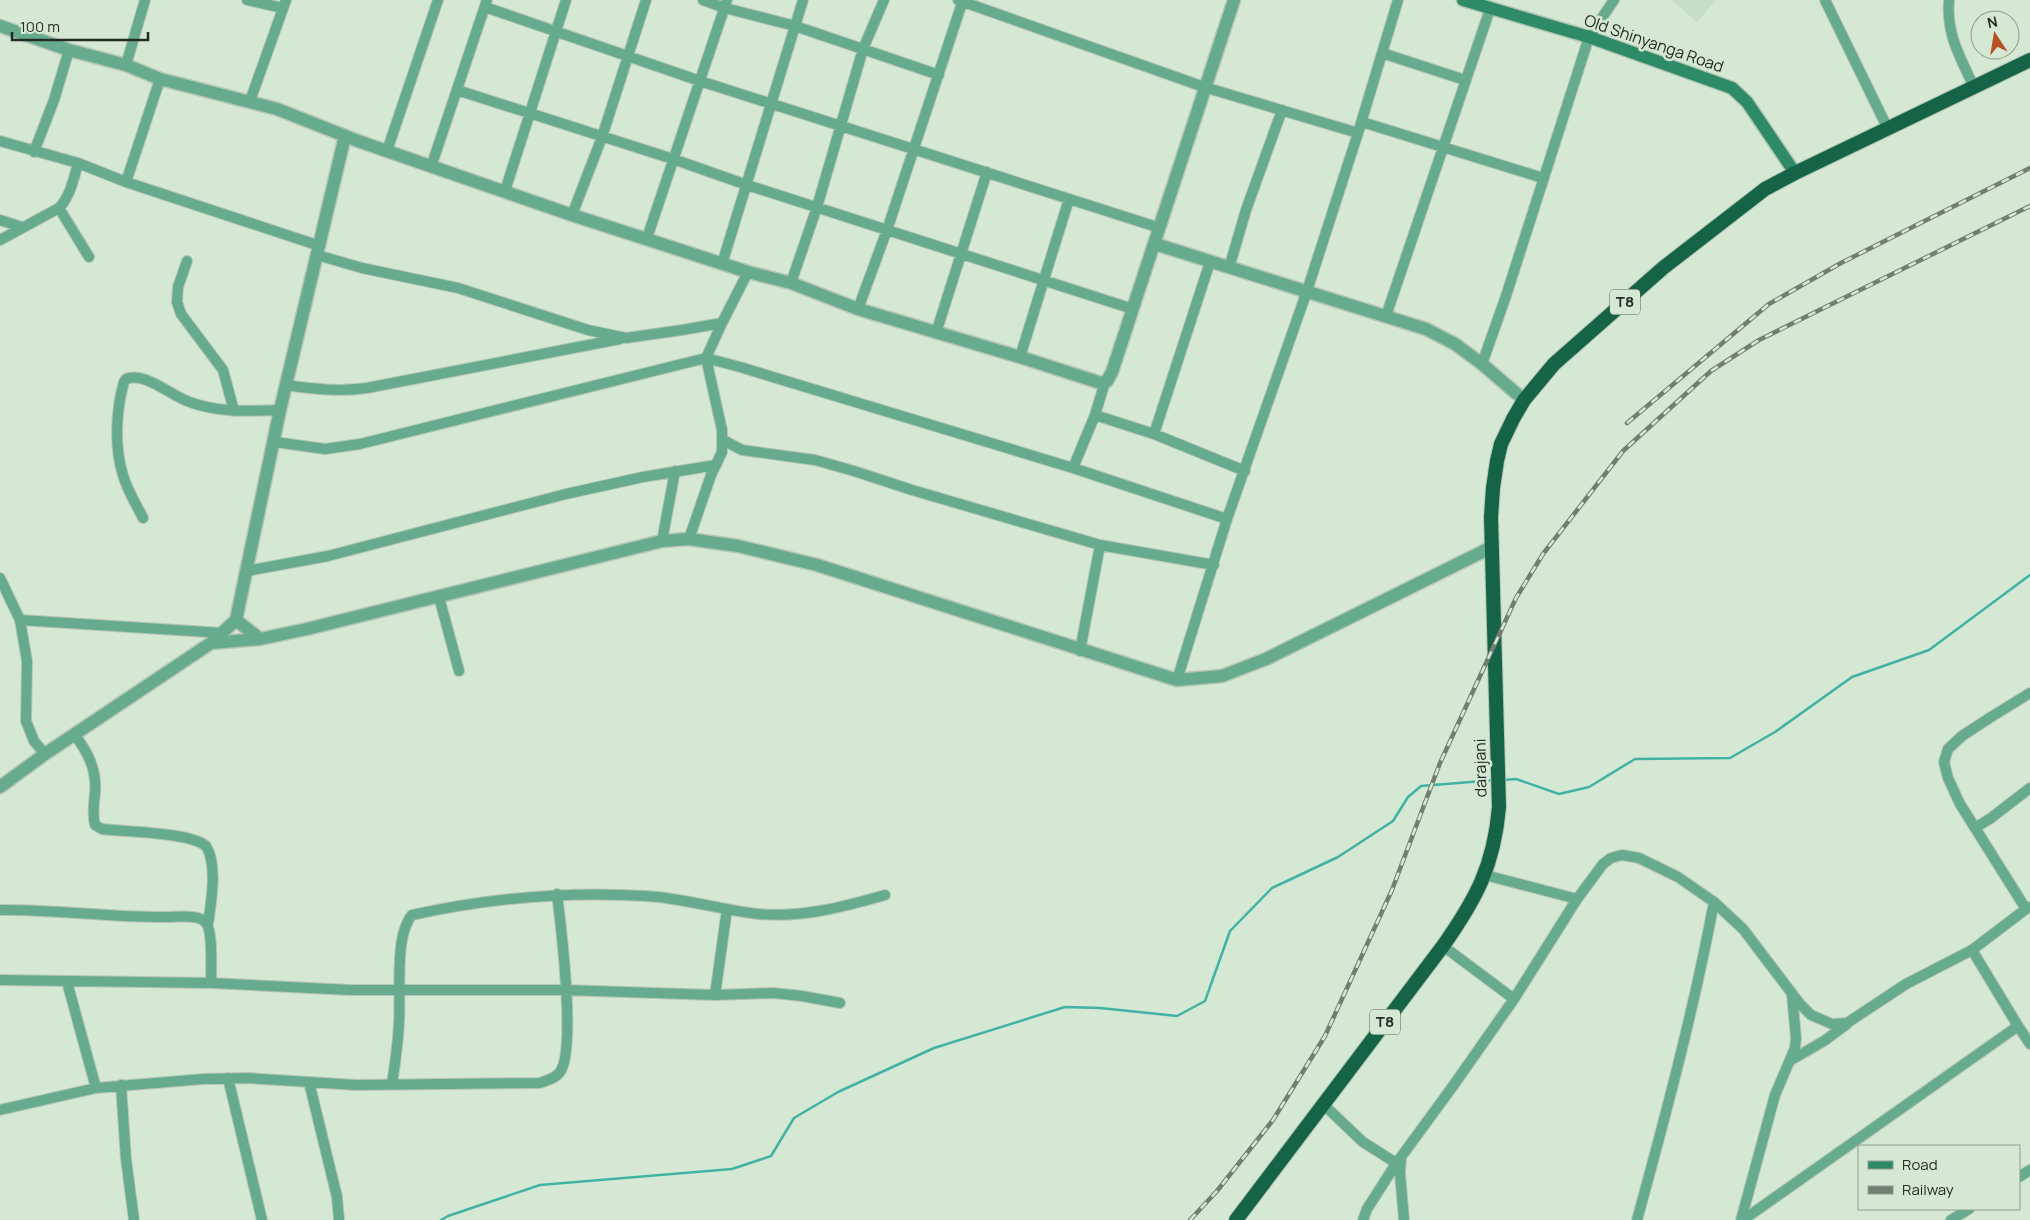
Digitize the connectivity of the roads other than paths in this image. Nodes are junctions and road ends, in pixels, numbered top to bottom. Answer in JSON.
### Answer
{"nodes":[{"id":1,"x":145,"y":0,"type":"edge"},
{"id":2,"x":247,"y":0,"type":"edge"},
{"id":3,"x":438,"y":0,"type":"edge"},
{"id":4,"x":566,"y":0,"type":"edge"},
{"id":5,"x":646,"y":0,"type":"edge"},
{"id":6,"x":703,"y":0,"type":"edge"},
{"id":7,"x":803,"y":0,"type":"edge"},
{"id":8,"x":884,"y":0,"type":"edge"},
{"id":9,"x":961,"y":0,"type":"edge"},
{"id":10,"x":1234,"y":0,"type":"edge"},
{"id":11,"x":1398,"y":0,"type":"edge"},
{"id":12,"x":1463,"y":0,"type":"edge"},
{"id":13,"x":1614,"y":0,"type":"edge"},
{"id":14,"x":1825,"y":0,"type":"edge"},
{"id":15,"x":1948,"y":0,"type":"edge"},
{"id":16,"x":285,"y":4,"type":"edge"},
{"id":17,"x":486,"y":4,"type":"edge"},
{"id":18,"x":726,"y":4,"type":"edge"},
{"id":19,"x":1490,"y":9,"type":"junction"},
{"id":20,"x":0,"y":26,"type":"edge"},
{"id":21,"x":795,"y":26,"type":"junction"},
{"id":22,"x":556,"y":30,"type":"junction"},
{"id":23,"x":1589,"y":37,"type":"junction"},
{"id":24,"x":863,"y":49,"type":"junction"},
{"id":25,"x":69,"y":50,"type":"junction"},
{"id":26,"x":1382,"y":53,"type":"junction"},
{"id":27,"x":629,"y":56,"type":"junction"},
{"id":28,"x":2030,"y":60,"type":"edge"},
{"id":29,"x":126,"y":65,"type":"junction"},
{"id":30,"x":939,"y":75,"type":"junction"},
{"id":31,"x":160,"y":78,"type":"junction"},
{"id":32,"x":1465,"y":80,"type":"junction"},
{"id":33,"x":700,"y":81,"type":"junction"},
{"id":34,"x":1974,"y":86,"type":"junction"},
{"id":35,"x":1204,"y":87,"type":"junction"},
{"id":36,"x":457,"y":90,"type":"junction"},
{"id":37,"x":250,"y":102,"type":"junction"},
{"id":38,"x":771,"y":102,"type":"junction"},
{"id":39,"x":1282,"y":110,"type":"junction"},
{"id":40,"x":530,"y":113,"type":"junction"},
{"id":41,"x":1362,"y":122,"type":"junction"},
{"id":42,"x":840,"y":126,"type":"junction"},
{"id":43,"x":1888,"y":129,"type":"junction"},
{"id":44,"x":1358,"y":133,"type":"junction"},
{"id":45,"x":345,"y":136,"type":"junction"},
{"id":46,"x":602,"y":136,"type":"junction"},
{"id":47,"x":0,"y":141,"type":"edge"},
{"id":48,"x":1442,"y":146,"type":"junction"},
{"id":49,"x":914,"y":148,"type":"junction"},
{"id":50,"x":387,"y":151,"type":"junction"},
{"id":51,"x":34,"y":152,"type":"junction"},
{"id":52,"x":673,"y":159,"type":"junction"},
{"id":53,"x":78,"y":163,"type":"junction"},
{"id":54,"x":431,"y":167,"type":"junction"},
{"id":55,"x":987,"y":172,"type":"junction"},
{"id":56,"x":1795,"y":173,"type":"junction"},
{"id":57,"x":1543,"y":178,"type":"junction"},
{"id":58,"x":126,"y":182,"type":"junction"},
{"id":59,"x":747,"y":185,"type":"junction"},
{"id":60,"x":505,"y":191,"type":"junction"},
{"id":61,"x":1069,"y":199,"type":"junction"},
{"id":62,"x":817,"y":207,"type":"junction"},
{"id":63,"x":59,"y":208,"type":"junction"},
{"id":64,"x":572,"y":215,"type":"junction"},
{"id":65,"x":0,"y":220,"type":"edge"},
{"id":66,"x":22,"y":227,"type":"junction"},
{"id":67,"x":1160,"y":228,"type":"junction"},
{"id":68,"x":887,"y":230,"type":"junction"},
{"id":69,"x":647,"y":238,"type":"junction"},
{"id":70,"x":0,"y":240,"type":"edge"},
{"id":71,"x":1155,"y":244,"type":"junction"},
{"id":72,"x":319,"y":251,"type":"junction"},
{"id":73,"x":961,"y":252,"type":"junction"},
{"id":74,"x":89,"y":257,"type":"dead end"},
{"id":75,"x":187,"y":261,"type":"dead end"},
{"id":76,"x":1210,"y":262,"type":"junction"},
{"id":77,"x":722,"y":264,"type":"junction"},
{"id":78,"x":1229,"y":268,"type":"junction"},
{"id":79,"x":748,"y":272,"type":"junction"},
{"id":80,"x":1043,"y":279,"type":"junction"},
{"id":81,"x":791,"y":283,"type":"junction"},
{"id":82,"x":1307,"y":291,"type":"junction"},
{"id":83,"x":858,"y":309,"type":"junction"},
{"id":84,"x":1132,"y":309,"type":"junction"},
{"id":85,"x":1386,"y":316,"type":"junction"},
{"id":86,"x":722,"y":322,"type":"junction"},
{"id":87,"x":936,"y":333,"type":"junction"},
{"id":88,"x":626,"y":338,"type":"junction"},
{"id":89,"x":1020,"y":357,"type":"junction"},
{"id":90,"x":706,"y":358,"type":"junction"},
{"id":91,"x":1482,"y":364,"type":"junction"},
{"id":92,"x":1105,"y":382,"type":"junction"},
{"id":93,"x":286,"y":385,"type":"junction"},
{"id":94,"x":1524,"y":400,"type":"junction"},
{"id":95,"x":280,"y":410,"type":"junction"},
{"id":96,"x":234,"y":412,"type":"junction"},
{"id":97,"x":1095,"y":415,"type":"junction"},
{"id":98,"x":1154,"y":434,"type":"junction"},
{"id":99,"x":723,"y":440,"type":"junction"},
{"id":100,"x":275,"y":442,"type":"junction"},
{"id":101,"x":716,"y":465,"type":"junction"},
{"id":102,"x":1073,"y":468,"type":"junction"},
{"id":103,"x":675,"y":471,"type":"junction"},
{"id":104,"x":1245,"y":471,"type":"junction"},
{"id":105,"x":143,"y":518,"type":"dead end"},
{"id":106,"x":1227,"y":520,"type":"junction"},
{"id":107,"x":689,"y":539,"type":"junction"},
{"id":108,"x":662,"y":541,"type":"junction"},
{"id":109,"x":1100,"y":545,"type":"junction"},
{"id":110,"x":1492,"y":547,"type":"junction"},
{"id":111,"x":1214,"y":565,"type":"junction"},
{"id":112,"x":247,"y":571,"type":"junction"},
{"id":113,"x":0,"y":578,"type":"edge"},
{"id":114,"x":439,"y":597,"type":"junction"},
{"id":115,"x":20,"y":620,"type":"junction"},
{"id":116,"x":236,"y":620,"type":"junction"},
{"id":117,"x":223,"y":633,"type":"junction"},
{"id":118,"x":260,"y":639,"type":"junction"},
{"id":119,"x":211,"y":643,"type":"junction"},
{"id":120,"x":1080,"y":651,"type":"junction"},
{"id":121,"x":459,"y":671,"type":"dead end"},
{"id":122,"x":1177,"y":680,"type":"junction"},
{"id":123,"x":2030,"y":693,"type":"edge"},
{"id":124,"x":74,"y":734,"type":"junction"},
{"id":125,"x":45,"y":754,"type":"junction"},
{"id":126,"x":0,"y":787,"type":"edge"},
{"id":127,"x":2030,"y":788,"type":"edge"},
{"id":128,"x":1975,"y":828,"type":"junction"},
{"id":129,"x":1485,"y":875,"type":"junction"},
{"id":130,"x":557,"y":894,"type":"junction"},
{"id":131,"x":885,"y":895,"type":"dead end"},
{"id":132,"x":1577,"y":899,"type":"junction"},
{"id":133,"x":1714,"y":902,"type":"junction"},
{"id":134,"x":2028,"y":908,"type":"edge"},
{"id":135,"x":727,"y":909,"type":"junction"},
{"id":136,"x":0,"y":910,"type":"edge"},
{"id":137,"x":208,"y":924,"type":"junction"},
{"id":138,"x":1443,"y":946,"type":"junction"},
{"id":139,"x":1972,"y":950,"type":"junction"},
{"id":140,"x":0,"y":980,"type":"edge"},
{"id":141,"x":68,"y":982,"type":"junction"},
{"id":142,"x":211,"y":983,"type":"junction"},
{"id":143,"x":401,"y":988,"type":"junction"},
{"id":144,"x":565,"y":990,"type":"junction"},
{"id":145,"x":715,"y":995,"type":"junction"},
{"id":146,"x":1792,"y":995,"type":"junction"},
{"id":147,"x":1514,"y":999,"type":"junction"},
{"id":148,"x":840,"y":1003,"type":"dead end"},
{"id":149,"x":1847,"y":1023,"type":"junction"},
{"id":150,"x":2018,"y":1026,"type":"junction"},
{"id":151,"x":2030,"y":1044,"type":"edge"},
{"id":152,"x":1791,"y":1060,"type":"junction"},
{"id":153,"x":228,"y":1078,"type":"junction"},
{"id":154,"x":309,"y":1082,"type":"junction"},
{"id":155,"x":392,"y":1084,"type":"junction"},
{"id":156,"x":121,"y":1085,"type":"junction"},
{"id":157,"x":96,"y":1088,"type":"junction"},
{"id":158,"x":1323,"y":1104,"type":"junction"},
{"id":159,"x":0,"y":1110,"type":"edge"},
{"id":160,"x":1399,"y":1160,"type":"junction"},
{"id":161,"x":1967,"y":1210,"type":"edge"},
{"id":162,"x":134,"y":1220,"type":"edge"},
{"id":163,"x":262,"y":1220,"type":"edge"},
{"id":164,"x":339,"y":1220,"type":"edge"},
{"id":165,"x":1236,"y":1220,"type":"edge"},
{"id":166,"x":1363,"y":1220,"type":"edge"},
{"id":167,"x":1404,"y":1220,"type":"edge"},
{"id":168,"x":1637,"y":1220,"type":"edge"},
{"id":169,"x":1742,"y":1220,"type":"edge"},
{"id":170,"x":1951,"y":1220,"type":"edge"}],
"edges":[{"from":1,"to":29,"type":"street"},
{"from":2,"to":16,"type":"street"},
{"from":3,"to":50,"type":"street"},
{"from":4,"to":22,"type":"street"},
{"from":5,"to":27,"type":"street"},
{"from":6,"to":18,"type":"street"},
{"from":7,"to":21,"type":"street"},
{"from":8,"to":24,"type":"street"},
{"from":9,"to":30,"type":"street"},
{"from":9,"to":35,"type":"street"},
{"from":10,"to":35,"type":"street"},
{"from":11,"to":26,"type":"street"},
{"from":12,"to":19,"type":"main road","name":"Old Shinyanga Road"},
{"from":13,"to":23,"type":"street"},
{"from":14,"to":43,"type":"street"},
{"from":15,"to":34,"type":"street"},
{"from":16,"to":37,"type":"street"},
{"from":17,"to":22,"type":"street"},
{"from":17,"to":36,"type":"street"},
{"from":18,"to":21,"type":"street"},
{"from":18,"to":33,"type":"street"},
{"from":19,"to":23,"type":"main road","name":"Old Shinyanga Road"},
{"from":19,"to":32,"type":"street"},
{"from":20,"to":25,"type":"street"},
{"from":21,"to":24,"type":"street"},
{"from":21,"to":38,"type":"street"},
{"from":22,"to":27,"type":"street"},
{"from":22,"to":40,"type":"street"},
{"from":23,"to":56,"type":"main road","name":"Old Shinyanga Road"},
{"from":23,"to":57,"type":"street"},
{"from":24,"to":30,"type":"street"},
{"from":24,"to":42,"type":"street"},
{"from":25,"to":29,"type":"street"},
{"from":25,"to":51,"type":"street"},
{"from":26,"to":32,"type":"street"},
{"from":26,"to":41,"type":"street"},
{"from":27,"to":33,"type":"street"},
{"from":27,"to":46,"type":"street"},
{"from":28,"to":34,"type":"highway","number":"T8"},
{"from":29,"to":31,"type":"street"},
{"from":30,"to":49,"type":"street"},
{"from":31,"to":37,"type":"street"},
{"from":31,"to":58,"type":"street"},
{"from":32,"to":48,"type":"street"},
{"from":33,"to":38,"type":"street"},
{"from":33,"to":52,"type":"street"},
{"from":34,"to":43,"type":"highway","number":"T8"},
{"from":35,"to":39,"type":"street"},
{"from":35,"to":67,"type":"street"},
{"from":36,"to":40,"type":"street"},
{"from":36,"to":54,"type":"street"},
{"from":37,"to":45,"type":"street"},
{"from":38,"to":42,"type":"street"},
{"from":38,"to":59,"type":"street"},
{"from":39,"to":44,"type":"street"},
{"from":39,"to":78,"type":"street"},
{"from":40,"to":46,"type":"street"},
{"from":40,"to":60,"type":"street"},
{"from":41,"to":44,"type":"street"},
{"from":41,"to":48,"type":"street"},
{"from":42,"to":49,"type":"street"},
{"from":42,"to":62,"type":"street"},
{"from":43,"to":56,"type":"highway","number":"T8"},
{"from":44,"to":82,"type":"street"},
{"from":45,"to":50,"type":"street"},
{"from":45,"to":72,"type":"street"},
{"from":46,"to":52,"type":"street"},
{"from":46,"to":64,"type":"street"},
{"from":47,"to":51,"type":"street"},
{"from":48,"to":57,"type":"street"},
{"from":48,"to":85,"type":"street"},
{"from":49,"to":55,"type":"street"},
{"from":49,"to":68,"type":"street"},
{"from":50,"to":54,"type":"street"},
{"from":51,"to":53,"type":"street"},
{"from":52,"to":59,"type":"street"},
{"from":52,"to":69,"type":"street"},
{"from":53,"to":58,"type":"street"},
{"from":53,"to":63,"type":"street"},
{"from":54,"to":60,"type":"street"},
{"from":55,"to":61,"type":"street"},
{"from":55,"to":73,"type":"street"},
{"from":56,"to":94,"type":"highway","number":"T8"},
{"from":57,"to":91,"type":"street"},
{"from":58,"to":72,"type":"street"},
{"from":59,"to":62,"type":"street"},
{"from":59,"to":77,"type":"street"},
{"from":60,"to":64,"type":"street"},
{"from":61,"to":67,"type":"street"},
{"from":61,"to":80,"type":"street"},
{"from":62,"to":68,"type":"street"},
{"from":62,"to":81,"type":"street"},
{"from":63,"to":66,"type":"street"},
{"from":63,"to":74,"type":"street"},
{"from":64,"to":69,"type":"street"},
{"from":65,"to":66,"type":"street"},
{"from":66,"to":70,"type":"street"},
{"from":67,"to":71,"type":"street"},
{"from":68,"to":73,"type":"street"},
{"from":68,"to":83,"type":"street"},
{"from":69,"to":77,"type":"street"},
{"from":71,"to":76,"type":"street"},
{"from":71,"to":84,"type":"street"},
{"from":72,"to":88,"type":"street"},
{"from":72,"to":93,"type":"street"},
{"from":73,"to":80,"type":"street"},
{"from":73,"to":87,"type":"street"},
{"from":75,"to":96,"type":"street"},
{"from":76,"to":78,"type":"street"},
{"from":76,"to":98,"type":"street"},
{"from":77,"to":79,"type":"street"},
{"from":78,"to":82,"type":"street"},
{"from":79,"to":81,"type":"street"},
{"from":79,"to":86,"type":"street"},
{"from":80,"to":84,"type":"street"},
{"from":80,"to":89,"type":"street"},
{"from":81,"to":83,"type":"street"},
{"from":82,"to":85,"type":"street"},
{"from":82,"to":104,"type":"street"},
{"from":83,"to":87,"type":"street"},
{"from":84,"to":92,"type":"street"},
{"from":85,"to":91,"type":"street"},
{"from":86,"to":88,"type":"street"},
{"from":86,"to":90,"type":"street"},
{"from":87,"to":89,"type":"street"},
{"from":88,"to":93,"type":"street"},
{"from":89,"to":92,"type":"street"},
{"from":90,"to":99,"type":"street"},
{"from":90,"to":100,"type":"street"},
{"from":90,"to":102,"type":"street"},
{"from":91,"to":94,"type":"street"},
{"from":92,"to":97,"type":"street"},
{"from":93,"to":95,"type":"street"},
{"from":94,"to":110,"type":"highway","number":"T8"},
{"from":95,"to":96,"type":"street"},
{"from":95,"to":100,"type":"street"},
{"from":96,"to":105,"type":"street"},
{"from":97,"to":98,"type":"street"},
{"from":97,"to":102,"type":"street"},
{"from":98,"to":104,"type":"street"},
{"from":99,"to":101,"type":"street"},
{"from":99,"to":109,"type":"street"},
{"from":100,"to":112,"type":"street"},
{"from":101,"to":103,"type":"street"},
{"from":101,"to":107,"type":"street"},
{"from":102,"to":106,"type":"street"},
{"from":103,"to":108,"type":"street"},
{"from":103,"to":112,"type":"street"},
{"from":104,"to":106,"type":"street"},
{"from":106,"to":111,"type":"street"},
{"from":107,"to":108,"type":"street"},
{"from":107,"to":120,"type":"street"},
{"from":108,"to":114,"type":"street"},
{"from":109,"to":111,"type":"street"},
{"from":109,"to":120,"type":"street"},
{"from":110,"to":122,"type":"street"},
{"from":110,"to":129,"type":"highway","name":"darajani","number":"T8"},
{"from":111,"to":122,"type":"street"},
{"from":112,"to":116,"type":"street"},
{"from":113,"to":115,"type":"street"},
{"from":114,"to":118,"type":"street"},
{"from":114,"to":121,"type":"street"},
{"from":115,"to":117,"type":"street"},
{"from":115,"to":125,"type":"street"},
{"from":116,"to":117,"type":"street"},
{"from":116,"to":118,"type":"street"},
{"from":117,"to":119,"type":"street"},
{"from":118,"to":119,"type":"street"},
{"from":119,"to":124,"type":"street"},
{"from":120,"to":122,"type":"street"},
{"from":123,"to":128,"type":"street"},
{"from":124,"to":125,"type":"street"},
{"from":124,"to":137,"type":"street"},
{"from":125,"to":126,"type":"street"},
{"from":127,"to":128,"type":"street"},
{"from":128,"to":134,"type":"street"},
{"from":129,"to":132,"type":"street"},
{"from":129,"to":138,"type":"highway","number":"T8"},
{"from":130,"to":135,"type":"street"},
{"from":130,"to":143,"type":"street"},
{"from":130,"to":144,"type":"street"},
{"from":131,"to":135,"type":"street"},
{"from":132,"to":133,"type":"street"},
{"from":132,"to":147,"type":"street"},
{"from":133,"to":146,"type":"street"},
{"from":133,"to":168,"type":"street"},
{"from":134,"to":139,"type":"street"},
{"from":135,"to":145,"type":"street"},
{"from":136,"to":137,"type":"street"},
{"from":137,"to":142,"type":"street"},
{"from":138,"to":147,"type":"street"},
{"from":138,"to":158,"type":"highway","number":"T8"},
{"from":139,"to":149,"type":"street"},
{"from":139,"to":150,"type":"street"},
{"from":140,"to":141,"type":"street"},
{"from":141,"to":142,"type":"street"},
{"from":141,"to":157,"type":"street"},
{"from":142,"to":143,"type":"street"},
{"from":143,"to":144,"type":"street"},
{"from":143,"to":155,"type":"street"},
{"from":144,"to":145,"type":"street"},
{"from":144,"to":155,"type":"street"},
{"from":145,"to":148,"type":"street"},
{"from":146,"to":149,"type":"street"},
{"from":146,"to":152,"type":"street"},
{"from":147,"to":160,"type":"street"},
{"from":149,"to":152,"type":"street"},
{"from":150,"to":151,"type":"street"},
{"from":150,"to":169,"type":"street"},
{"from":152,"to":169,"type":"street"},
{"from":153,"to":154,"type":"street"},
{"from":153,"to":156,"type":"street"},
{"from":153,"to":163,"type":"street"},
{"from":154,"to":155,"type":"street"},
{"from":154,"to":164,"type":"street"},
{"from":156,"to":157,"type":"street"},
{"from":156,"to":162,"type":"street"},
{"from":157,"to":159,"type":"street"},
{"from":158,"to":160,"type":"street"},
{"from":158,"to":165,"type":"highway","number":"T8"},
{"from":160,"to":166,"type":"street"},
{"from":160,"to":167,"type":"street"},
{"from":161,"to":170,"type":"street"}]}
